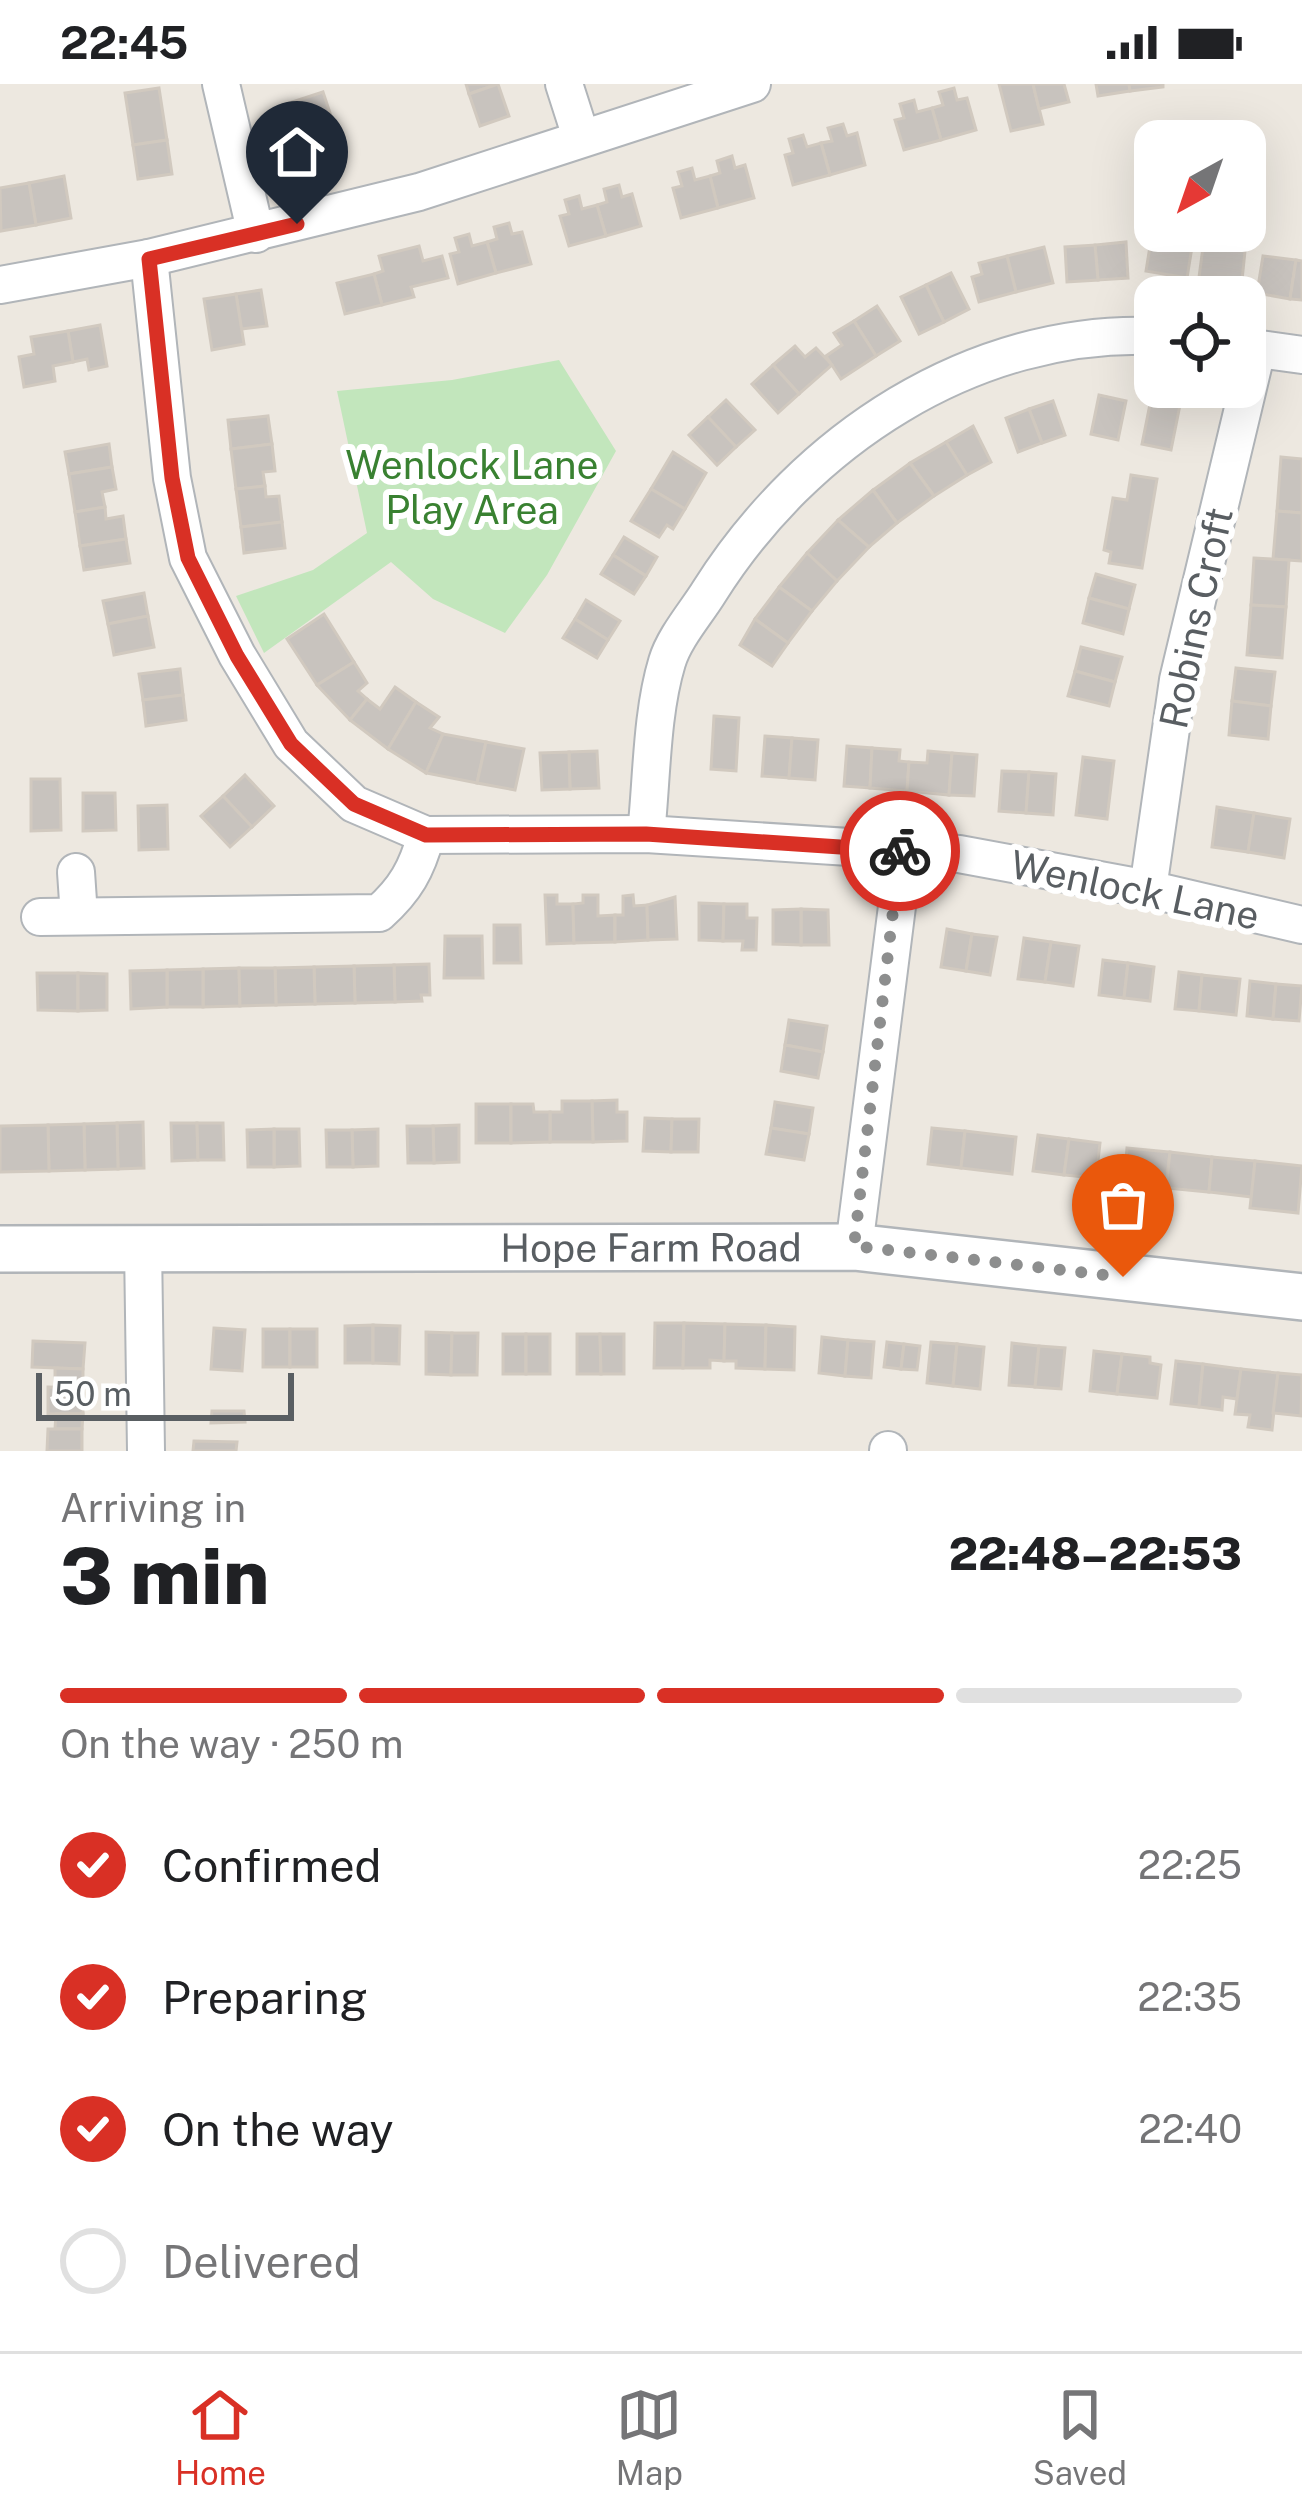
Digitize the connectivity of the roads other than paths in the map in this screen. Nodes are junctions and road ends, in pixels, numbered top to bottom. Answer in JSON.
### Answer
{"nodes":[{"id":1,"x":220,"y":84,"type":"edge"},
{"id":2,"x":564,"y":84,"type":"edge"},
{"id":3,"x":752,"y":84,"type":"edge"},
{"id":4,"x":581,"y":137,"type":"junction"},
{"id":5,"x":256,"y":235,"type":"junction"},
{"id":6,"x":149,"y":259,"type":"junction"},
{"id":7,"x":0,"y":285,"type":"edge"},
{"id":8,"x":1134,"y":336,"type":"edge"},
{"id":9,"x":1266,"y":350,"type":"edge"},
{"id":10,"x":1302,"y":356,"type":"edge"},
{"id":11,"x":1238,"y":408,"type":"edge"},
{"id":12,"x":646,"y":834,"type":"junction"},
{"id":13,"x":426,"y":835,"type":"junction"},
{"id":14,"x":904,"y":851,"type":"junction"},
{"id":15,"x":76,"y":872,"type":"dead end"},
{"id":16,"x":1148,"y":889,"type":"junction"},
{"id":17,"x":40,"y":916,"type":"dead end"},
{"id":18,"x":79,"y":916,"type":"junction"},
{"id":19,"x":1302,"y":926,"type":"edge"},
{"id":20,"x":142,"y":1246,"type":"junction"},
{"id":21,"x":854,"y":1246,"type":"junction"},
{"id":22,"x":0,"y":1249,"type":"edge"},
{"id":23,"x":1302,"y":1297,"type":"edge"},
{"id":24,"x":146,"y":1451,"type":"edge"}],
"edges":[{"from":1,"to":5,"type":"street"},
{"from":2,"to":4,"type":"street"},
{"from":3,"to":4,"type":"street"},
{"from":4,"to":5,"type":"street"},
{"from":5,"to":6,"type":"street"},
{"from":6,"to":7,"type":"street"},
{"from":6,"to":13,"type":"street","name":"Wenlock Lane"},
{"from":8,"to":12,"type":"street"},
{"from":9,"to":10,"type":"street"},
{"from":11,"to":16,"type":"street","name":"Robins Croft"},
{"from":12,"to":13,"type":"street","name":"Wenlock Lane"},
{"from":12,"to":14,"type":"street","name":"Wenlock Lane"},
{"from":13,"to":18,"type":"street"},
{"from":14,"to":16,"type":"street","name":"Wenlock Lane"},
{"from":14,"to":21,"type":"street"},
{"from":15,"to":18,"type":"street"},
{"from":16,"to":19,"type":"street","name":"Wenlock Lane"},
{"from":17,"to":18,"type":"street"},
{"from":20,"to":21,"type":"street","name":"Hope Farm Road"},
{"from":20,"to":22,"type":"street","name":"Hope Farm Road"},
{"from":20,"to":24,"type":"street"},
{"from":21,"to":23,"type":"street","name":"Hope Farm Road"}]}
